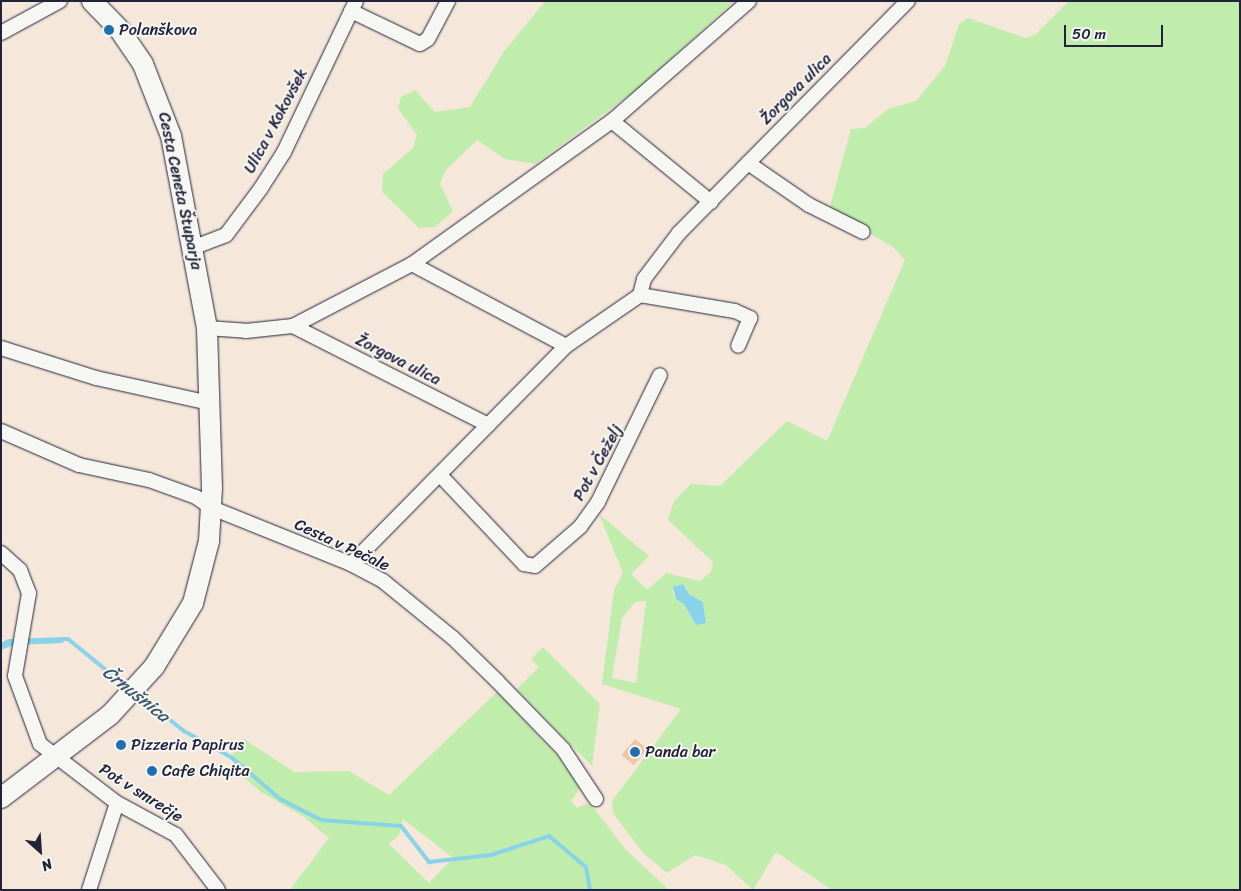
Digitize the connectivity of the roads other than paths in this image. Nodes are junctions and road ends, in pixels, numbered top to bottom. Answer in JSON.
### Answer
{"nodes":[{"id":1,"x":60,"y":1,"type":"edge"},
{"id":2,"x":92,"y":1,"type":"edge"},
{"id":3,"x":448,"y":1,"type":"edge"},
{"id":4,"x":749,"y":1,"type":"edge"},
{"id":5,"x":908,"y":1,"type":"edge"},
{"id":6,"x":353,"y":6,"type":"edge"},
{"id":7,"x":1,"y":33,"type":"edge"},
{"id":8,"x":612,"y":121,"type":"junction"},
{"id":9,"x":748,"y":164,"type":"junction"},
{"id":10,"x":711,"y":202,"type":"junction"},
{"id":11,"x":863,"y":232,"type":"dead end"},
{"id":12,"x":192,"y":248,"type":"junction"},
{"id":13,"x":412,"y":264,"type":"junction"},
{"id":14,"x":640,"y":295,"type":"junction"},
{"id":15,"x":293,"y":326,"type":"junction"},
{"id":16,"x":207,"y":328,"type":"junction"},
{"id":17,"x":566,"y":346,"type":"junction"},
{"id":18,"x":738,"y":346,"type":"dead end"},
{"id":19,"x":1,"y":348,"type":"edge"},
{"id":20,"x":660,"y":375,"type":"dead end"},
{"id":21,"x":210,"y":403,"type":"junction"},
{"id":22,"x":488,"y":425,"type":"junction"},
{"id":23,"x":1,"y":431,"type":"edge"},
{"id":24,"x":441,"y":476,"type":"junction"},
{"id":25,"x":212,"y":508,"type":"junction"},
{"id":26,"x":1,"y":553,"type":"edge"},
{"id":27,"x":351,"y":564,"type":"junction"},
{"id":28,"x":55,"y":758,"type":"junction"},
{"id":29,"x":1,"y":798,"type":"edge"},
{"id":30,"x":596,"y":799,"type":"dead end"},
{"id":31,"x":117,"y":803,"type":"junction"},
{"id":32,"x":212,"y":886,"type":"edge"},
{"id":33,"x":89,"y":890,"type":"edge"}],
"edges":[{"from":1,"to":7,"type":"street"},
{"from":2,"to":12,"type":"street","name":"Cesta Ceneta Štuparja"},
{"from":3,"to":6,"type":"street","name":"Ulica v Kokovšek"},
{"from":4,"to":8,"type":"street"},
{"from":5,"to":9,"type":"street","name":"Žorgova ulica"},
{"from":6,"to":12,"type":"street","name":"Ulica v Kokovšek"},
{"from":8,"to":10,"type":"street"},
{"from":8,"to":13,"type":"street"},
{"from":9,"to":10,"type":"street","name":"Žorgova ulica"},
{"from":9,"to":11,"type":"street"},
{"from":10,"to":14,"type":"street","name":"Žorgova ulica"},
{"from":12,"to":16,"type":"street","name":"Cesta Ceneta Štuparja"},
{"from":13,"to":15,"type":"street"},
{"from":13,"to":17,"type":"street"},
{"from":14,"to":17,"type":"street"},
{"from":14,"to":18,"type":"street"},
{"from":15,"to":16,"type":"street"},
{"from":15,"to":22,"type":"street","name":"Žorgova ulica"},
{"from":16,"to":21,"type":"street","name":"Cesta Ceneta Štuparja"},
{"from":17,"to":22,"type":"street"},
{"from":19,"to":21,"type":"street"},
{"from":20,"to":24,"type":"street","name":"Pot v Čeželj"},
{"from":21,"to":25,"type":"street","name":"Cesta Ceneta Štuparja"},
{"from":22,"to":24,"type":"street"},
{"from":23,"to":25,"type":"street","name":"Cesta v Pečale"},
{"from":24,"to":27,"type":"street"},
{"from":25,"to":27,"type":"street","name":"Cesta v Pečale"},
{"from":25,"to":28,"type":"street","name":"Cesta Ceneta Štuparja"},
{"from":26,"to":28,"type":"street","name":"Pot v smrečje"},
{"from":27,"to":30,"type":"street","name":"Cesta v Pečale"},
{"from":28,"to":29,"type":"street","name":"Cesta Ceneta Štuparja"},
{"from":28,"to":31,"type":"street","name":"Pot v smrečje"},
{"from":31,"to":32,"type":"street","name":"Pot v smrečje"},
{"from":31,"to":33,"type":"street"}]}
